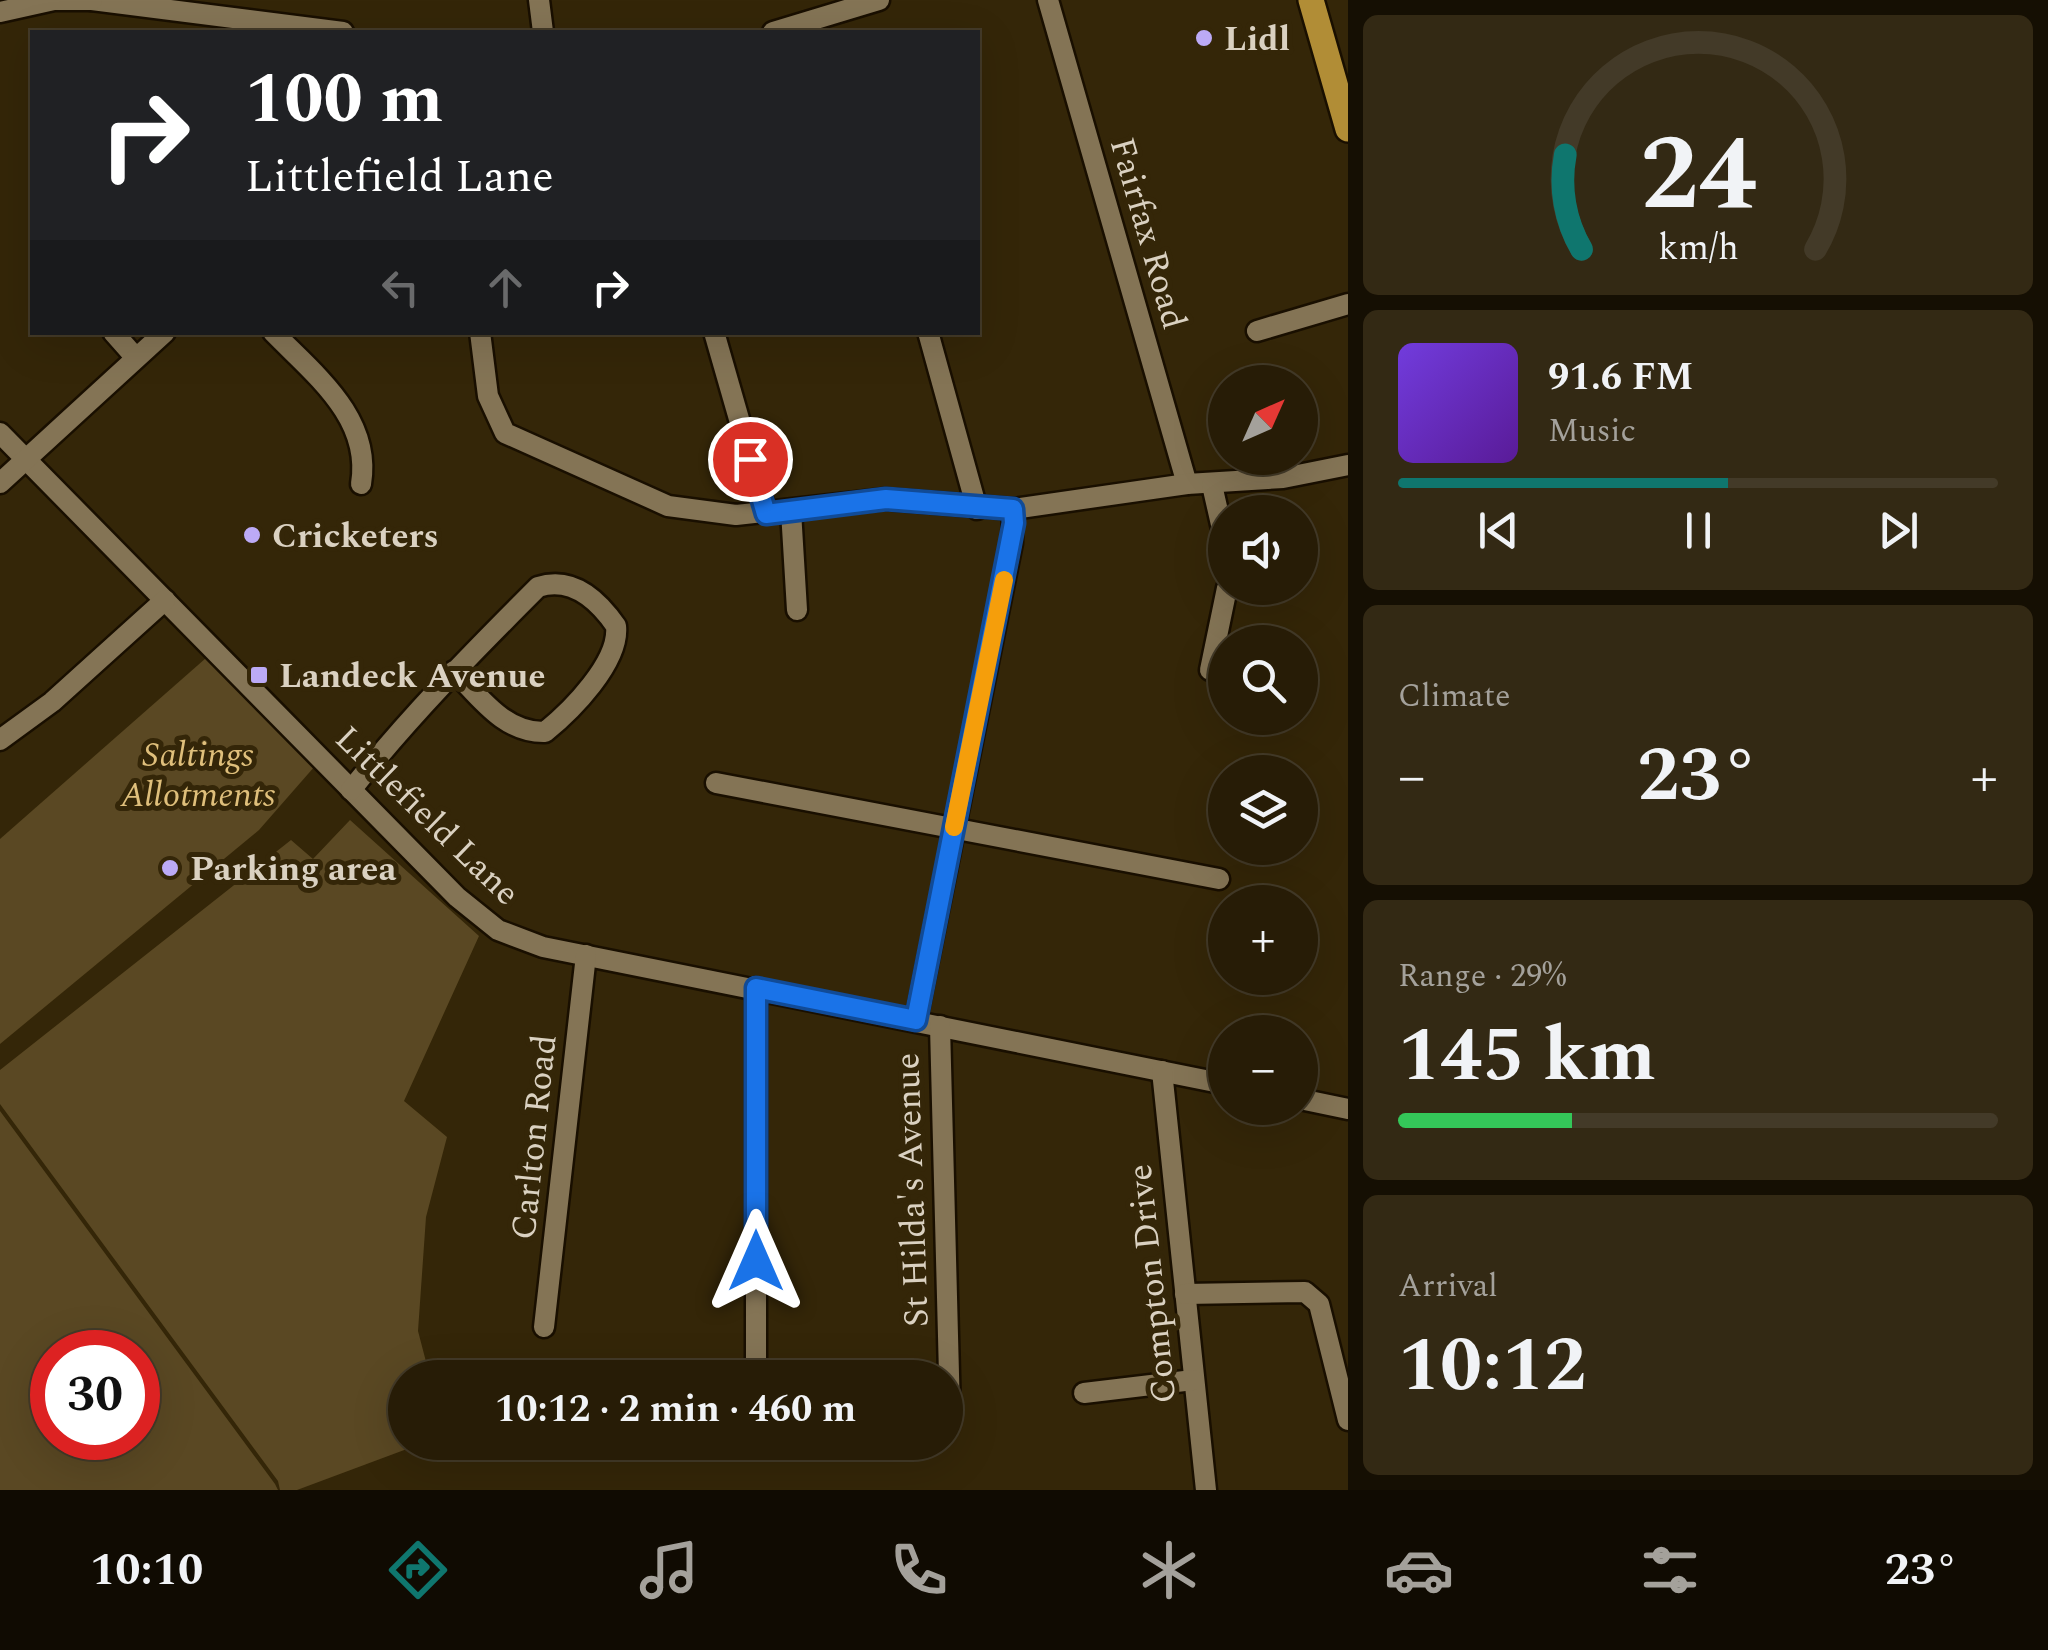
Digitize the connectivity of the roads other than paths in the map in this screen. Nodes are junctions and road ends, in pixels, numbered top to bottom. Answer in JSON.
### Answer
{"nodes":[{"id":1,"x":92,"y":0,"type":"edge"},
{"id":2,"x":539,"y":0,"type":"edge"},
{"id":3,"x":879,"y":0,"type":"edge"},
{"id":4,"x":1048,"y":0,"type":"edge"},
{"id":5,"x":1311,"y":0,"type":"edge"},
{"id":6,"x":0,"y":12,"type":"edge"},
{"id":7,"x":842,"y":22,"type":"edge"},
{"id":8,"x":328,"y":30,"type":"edge"},
{"id":9,"x":543,"y":30,"type":"edge"},
{"id":10,"x":787,"y":30,"type":"edge"},
{"id":11,"x":1348,"y":129,"type":"edge"},
{"id":12,"x":1348,"y":304,"type":"edge"},
{"id":13,"x":1258,"y":331,"type":"dead end"},
{"id":14,"x":116,"y":335,"type":"edge"},
{"id":15,"x":162,"y":335,"type":"edge"},
{"id":16,"x":275,"y":335,"type":"edge"},
{"id":17,"x":480,"y":335,"type":"edge"},
{"id":18,"x":715,"y":335,"type":"edge"},
{"id":19,"x":929,"y":335,"type":"edge"},
{"id":20,"x":136,"y":358,"type":"junction"},
{"id":21,"x":0,"y":433,"type":"edge"},
{"id":22,"x":26,"y":459,"type":"junction"},
{"id":23,"x":1348,"y":465,"type":"edge"},
{"id":24,"x":0,"y":483,"type":"edge"},
{"id":25,"x":361,"y":484,"type":"dead end"},
{"id":26,"x":1187,"y":484,"type":"junction"},
{"id":27,"x":1212,"y":484,"type":"junction"},
{"id":28,"x":1214,"y":495,"type":"edge"},
{"id":29,"x":1013,"y":509,"type":"junction"},
{"id":30,"x":978,"y":510,"type":"junction"},
{"id":31,"x":791,"y":511,"type":"junction"},
{"id":32,"x":766,"y":514,"type":"junction"},
{"id":33,"x":165,"y":600,"type":"junction"},
{"id":34,"x":798,"y":610,"type":"dead end"},
{"id":35,"x":454,"y":671,"type":"junction"},
{"id":36,"x":0,"y":740,"type":"edge"},
{"id":37,"x":716,"y":784,"type":"dead end"},
{"id":38,"x":351,"y":790,"type":"junction"},
{"id":39,"x":953,"y":829,"type":"junction"},
{"id":40,"x":1219,"y":878,"type":"dead end"},
{"id":41,"x":586,"y":955,"type":"junction"},
{"id":42,"x":756,"y":988,"type":"junction"},
{"id":43,"x":916,"y":1020,"type":"junction"},
{"id":44,"x":940,"y":1026,"type":"junction"},
{"id":45,"x":1162,"y":1071,"type":"junction"},
{"id":46,"x":1208,"y":1080,"type":"edge"},
{"id":47,"x":1318,"y":1102,"type":"edge"},
{"id":48,"x":1348,"y":1108,"type":"edge"},
{"id":49,"x":1184,"y":1294,"type":"junction"},
{"id":50,"x":544,"y":1328,"type":"dead end"},
{"id":51,"x":756,"y":1360,"type":"edge"},
{"id":52,"x":949,"y":1360,"type":"edge"},
{"id":53,"x":1193,"y":1380,"type":"junction"},
{"id":54,"x":1084,"y":1393,"type":"dead end"},
{"id":55,"x":1348,"y":1420,"type":"edge"},
{"id":56,"x":1206,"y":1490,"type":"edge"}],
"edges":[{"from":1,"to":6,"type":"street"},
{"from":1,"to":8,"type":"street"},
{"from":2,"to":9,"type":"street"},
{"from":3,"to":7,"type":"street"},
{"from":4,"to":26,"type":"street","name":"Fairfax Road"},
{"from":5,"to":11,"type":"main road"},
{"from":7,"to":10,"type":"street"},
{"from":12,"to":13,"type":"street"},
{"from":14,"to":20,"type":"street"},
{"from":15,"to":20,"type":"street"},
{"from":16,"to":25,"type":"street"},
{"from":17,"to":32,"type":"street"},
{"from":18,"to":32,"type":"street"},
{"from":19,"to":30,"type":"street"},
{"from":20,"to":22,"type":"street"},
{"from":21,"to":22,"type":"street","name":"Littlefield Lane"},
{"from":22,"to":24,"type":"street"},
{"from":22,"to":33,"type":"street","name":"Littlefield Lane"},
{"from":23,"to":27,"type":"street"},
{"from":26,"to":27,"type":"street"},
{"from":26,"to":29,"type":"street"},
{"from":27,"to":28,"type":"street"},
{"from":29,"to":30,"type":"street"},
{"from":29,"to":39,"type":"street"},
{"from":30,"to":31,"type":"street"},
{"from":31,"to":32,"type":"street"},
{"from":31,"to":34,"type":"street"},
{"from":33,"to":36,"type":"street"},
{"from":33,"to":38,"type":"street","name":"Littlefield Lane"},
{"from":35,"to":35,"type":"street"},
{"from":35,"to":38,"type":"street"},
{"from":37,"to":39,"type":"street"},
{"from":38,"to":41,"type":"street","name":"Littlefield Lane"},
{"from":39,"to":40,"type":"street"},
{"from":39,"to":43,"type":"street"},
{"from":41,"to":42,"type":"street","name":"Littlefield Lane"},
{"from":41,"to":50,"type":"street","name":"Carlton Road"},
{"from":42,"to":43,"type":"street","name":"Littlefield Lane"},
{"from":42,"to":51,"type":"street"},
{"from":43,"to":44,"type":"street","name":"Littlefield Lane"},
{"from":44,"to":45,"type":"street","name":"Littlefield Lane"},
{"from":44,"to":52,"type":"street","name":"St Hilda's Avenue"},
{"from":45,"to":46,"type":"street","name":"Littlefield Lane"},
{"from":45,"to":49,"type":"street","name":"Compton Drive"},
{"from":47,"to":48,"type":"street"},
{"from":49,"to":53,"type":"street","name":"Compton Drive"},
{"from":49,"to":55,"type":"street"},
{"from":53,"to":54,"type":"street"},
{"from":53,"to":56,"type":"street","name":"Compton Drive"}]}
